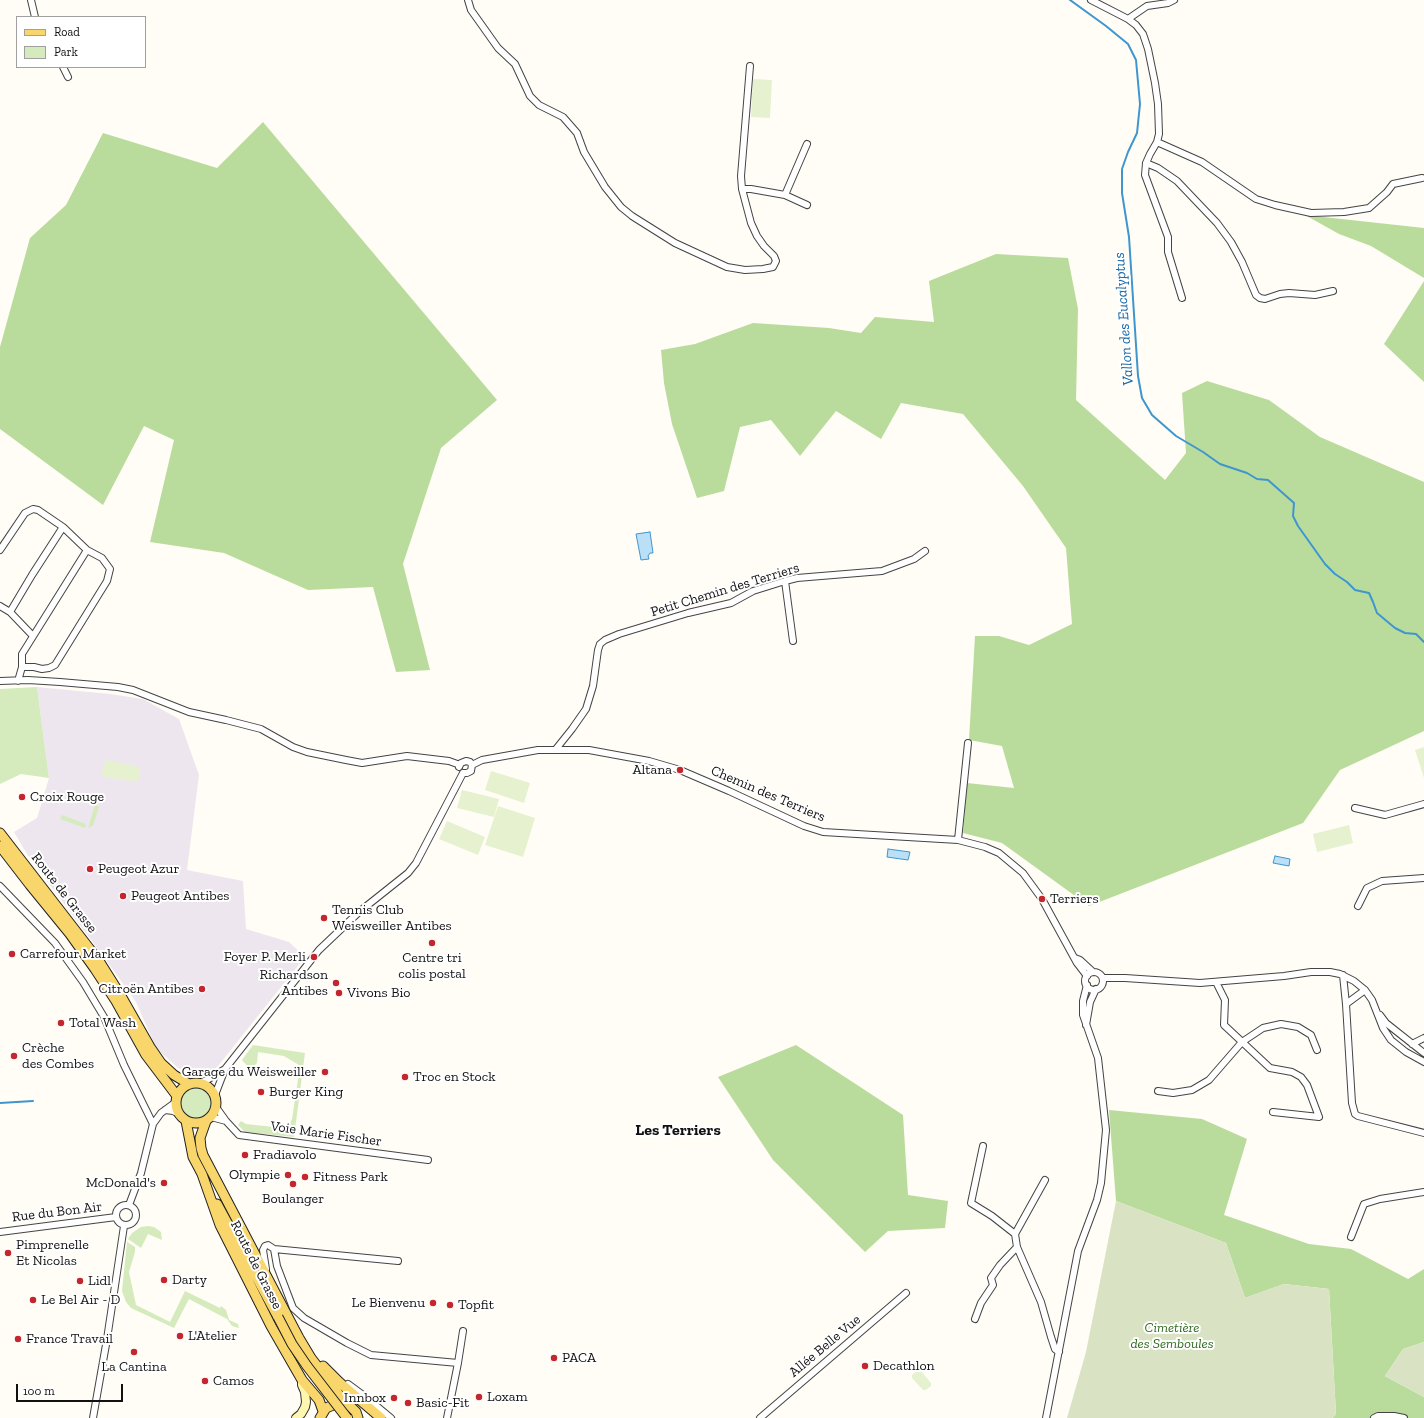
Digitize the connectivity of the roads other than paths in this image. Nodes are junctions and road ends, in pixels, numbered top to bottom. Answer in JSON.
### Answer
{"nodes":[{"id":1,"x":31,"y":0,"type":"edge"},
{"id":2,"x":468,"y":0,"type":"edge"},
{"id":3,"x":1091,"y":0,"type":"edge"},
{"id":4,"x":1174,"y":0,"type":"edge"},
{"id":5,"x":35,"y":16,"type":"edge"},
{"id":6,"x":1128,"y":19,"type":"junction"},
{"id":7,"x":750,"y":66,"type":"dead end"},
{"id":8,"x":64,"y":68,"type":"edge"},
{"id":9,"x":68,"y":77,"type":"dead end"},
{"id":10,"x":1157,"y":142,"type":"junction"},
{"id":11,"x":807,"y":144,"type":"dead end"},
{"id":12,"x":1146,"y":163,"type":"junction"},
{"id":13,"x":1422,"y":178,"type":"dead end"},
{"id":14,"x":742,"y":189,"type":"junction"},
{"id":15,"x":785,"y":195,"type":"junction"},
{"id":16,"x":807,"y":205,"type":"dead end"},
{"id":17,"x":1332,"y":291,"type":"dead end"},
{"id":18,"x":1182,"y":298,"type":"dead end"},
{"id":19,"x":63,"y":527,"type":"junction"},
{"id":20,"x":0,"y":550,"type":"edge"},
{"id":21,"x":87,"y":550,"type":"junction"},
{"id":22,"x":925,"y":551,"type":"dead end"},
{"id":23,"x":785,"y":581,"type":"junction"},
{"id":24,"x":0,"y":606,"type":"edge"},
{"id":25,"x":10,"y":612,"type":"junction"},
{"id":26,"x":33,"y":636,"type":"junction"},
{"id":27,"x":793,"y":641,"type":"dead end"},
{"id":28,"x":22,"y":667,"type":"junction"},
{"id":29,"x":0,"y":681,"type":"edge"},
{"id":30,"x":18,"y":681,"type":"junction"},
{"id":31,"x":968,"y":743,"type":"dead end"},
{"id":32,"x":556,"y":749,"type":"junction"},
{"id":33,"x":460,"y":765,"type":"junction"},
{"id":34,"x":472,"y":765,"type":"junction"},
{"id":35,"x":463,"y":773,"type":"junction"},
{"id":36,"x":1424,"y":804,"type":"edge"},
{"id":37,"x":1355,"y":808,"type":"dead end"},
{"id":38,"x":0,"y":833,"type":"edge"},
{"id":39,"x":958,"y":840,"type":"junction"},
{"id":40,"x":0,"y":846,"type":"edge"},
{"id":41,"x":1424,"y":878,"type":"edge"},
{"id":42,"x":0,"y":886,"type":"edge"},
{"id":43,"x":1358,"y":906,"type":"dead end"},
{"id":44,"x":1075,"y":958,"type":"junction"},
{"id":45,"x":1093,"y":972,"type":"junction"},
{"id":46,"x":1342,"y":975,"type":"junction"},
{"id":47,"x":1087,"y":976,"type":"junction"},
{"id":48,"x":1103,"y":978,"type":"junction"},
{"id":49,"x":1216,"y":982,"type":"junction"},
{"id":50,"x":1087,"y":985,"type":"junction"},
{"id":51,"x":1096,"y":989,"type":"junction"},
{"id":52,"x":1365,"y":990,"type":"junction"},
{"id":53,"x":1346,"y":1004,"type":"junction"},
{"id":54,"x":1377,"y":1012,"type":"junction"},
{"id":55,"x":1086,"y":1026,"type":"junction"},
{"id":56,"x":1424,"y":1038,"type":"edge"},
{"id":57,"x":1242,"y":1042,"type":"junction"},
{"id":58,"x":1412,"y":1044,"type":"junction"},
{"id":59,"x":1317,"y":1050,"type":"dead end"},
{"id":60,"x":1414,"y":1051,"type":"junction"},
{"id":61,"x":1423,"y":1051,"type":"edge"},
{"id":62,"x":1406,"y":1052,"type":"junction"},
{"id":63,"x":1421,"y":1060,"type":"edge"},
{"id":64,"x":225,"y":1069,"type":"junction"},
{"id":65,"x":198,"y":1083,"type":"junction"},
{"id":66,"x":189,"y":1084,"type":"junction"},
{"id":67,"x":1158,"y":1092,"type":"dead end"},
{"id":68,"x":215,"y":1096,"type":"junction"},
{"id":69,"x":176,"y":1099,"type":"junction"},
{"id":70,"x":216,"y":1107,"type":"junction"},
{"id":71,"x":165,"y":1110,"type":"junction"},
{"id":72,"x":1273,"y":1112,"type":"dead end"},
{"id":73,"x":179,"y":1114,"type":"junction"},
{"id":74,"x":208,"y":1119,"type":"junction"},
{"id":75,"x":186,"y":1121,"type":"junction"},
{"id":76,"x":226,"y":1121,"type":"junction"},
{"id":77,"x":152,"y":1124,"type":"junction"},
{"id":78,"x":1424,"y":1133,"type":"edge"},
{"id":79,"x":983,"y":1146,"type":"dead end"},
{"id":80,"x":428,"y":1160,"type":"dead end"},
{"id":81,"x":202,"y":1174,"type":"junction"},
{"id":82,"x":1045,"y":1180,"type":"dead end"},
{"id":83,"x":1424,"y":1192,"type":"edge"},
{"id":84,"x":128,"y":1205,"type":"junction"},
{"id":85,"x":116,"y":1217,"type":"junction"},
{"id":86,"x":124,"y":1226,"type":"junction"},
{"id":87,"x":0,"y":1232,"type":"edge"},
{"id":88,"x":1015,"y":1234,"type":"junction"},
{"id":89,"x":1351,"y":1237,"type":"dead end"},
{"id":90,"x":1017,"y":1247,"type":"junction"},
{"id":91,"x":274,"y":1249,"type":"junction"},
{"id":92,"x":398,"y":1262,"type":"dead end"},
{"id":93,"x":267,"y":1277,"type":"junction"},
{"id":94,"x":906,"y":1293,"type":"dead end"},
{"id":95,"x":975,"y":1318,"type":"dead end"},
{"id":96,"x":463,"y":1331,"type":"dead end"},
{"id":97,"x":299,"y":1338,"type":"junction"},
{"id":98,"x":1059,"y":1352,"type":"junction"},
{"id":99,"x":458,"y":1363,"type":"junction"},
{"id":100,"x":328,"y":1371,"type":"junction"},
{"id":101,"x":302,"y":1380,"type":"junction"},
{"id":102,"x":346,"y":1404,"type":"junction"},
{"id":103,"x":320,"y":1416,"type":"edge"},
{"id":104,"x":93,"y":1418,"type":"edge"},
{"id":105,"x":296,"y":1418,"type":"edge"},
{"id":106,"x":347,"y":1418,"type":"edge"},
{"id":107,"x":358,"y":1418,"type":"edge"},
{"id":108,"x":381,"y":1418,"type":"edge"},
{"id":109,"x":391,"y":1418,"type":"edge"},
{"id":110,"x":447,"y":1418,"type":"edge"},
{"id":111,"x":760,"y":1418,"type":"edge"},
{"id":112,"x":1046,"y":1418,"type":"edge"},
{"id":113,"x":1374,"y":1418,"type":"edge"},
{"id":114,"x":1404,"y":1418,"type":"edge"}],
"edges":[{"from":1,"to":5,"type":"street"},
{"from":2,"to":14,"type":"street"},
{"from":3,"to":6,"type":"street"},
{"from":4,"to":6,"type":"street"},
{"from":6,"to":10,"type":"street"},
{"from":7,"to":14,"type":"street"},
{"from":8,"to":9,"type":"street"},
{"from":10,"to":12,"type":"street"},
{"from":10,"to":13,"type":"street"},
{"from":11,"to":15,"type":"street"},
{"from":12,"to":17,"type":"street"},
{"from":12,"to":18,"type":"street"},
{"from":14,"to":15,"type":"street"},
{"from":15,"to":16,"type":"street"},
{"from":19,"to":20,"type":"street"},
{"from":19,"to":21,"type":"street"},
{"from":19,"to":25,"type":"street"},
{"from":21,"to":26,"type":"street"},
{"from":21,"to":28,"type":"street"},
{"from":22,"to":23,"type":"street","name":"Petit Chemin des Terriers"},
{"from":23,"to":27,"type":"street"},
{"from":23,"to":32,"type":"street","name":"Petit Chemin des Terriers"},
{"from":24,"to":25,"type":"street"},
{"from":25,"to":26,"type":"street"},
{"from":26,"to":28,"type":"street"},
{"from":28,"to":30,"type":"street"},
{"from":29,"to":30,"type":"street"},
{"from":30,"to":33,"type":"street"},
{"from":31,"to":39,"type":"street"},
{"from":32,"to":34,"type":"street","name":"Chemin des Terriers"},
{"from":32,"to":39,"type":"street","name":"Chemin des Terriers"},
{"from":33,"to":34,"type":"street"},
{"from":33,"to":35,"type":"street"},
{"from":34,"to":35,"type":"street"},
{"from":35,"to":64,"type":"street"},
{"from":36,"to":37,"type":"street"},
{"from":38,"to":66,"type":"main road","name":"Route de Grasse"},
{"from":39,"to":44,"type":"street","name":"Chemin des Terriers"},
{"from":40,"to":69,"type":"main road","name":"Route de Grasse"},
{"from":41,"to":43,"type":"street"},
{"from":42,"to":77,"type":"street"},
{"from":44,"to":45,"type":"street","name":"Chemin des Terriers"},
{"from":44,"to":47,"type":"street","name":"Chemin des Terriers"},
{"from":45,"to":47,"type":"street"},
{"from":45,"to":48,"type":"street"},
{"from":46,"to":49,"type":"street"},
{"from":46,"to":52,"type":"street"},
{"from":46,"to":53,"type":"street"},
{"from":47,"to":50,"type":"street"},
{"from":48,"to":49,"type":"street"},
{"from":48,"to":51,"type":"street"},
{"from":49,"to":57,"type":"street"},
{"from":50,"to":51,"type":"street"},
{"from":50,"to":55,"type":"street"},
{"from":51,"to":55,"type":"street"},
{"from":52,"to":53,"type":"street"},
{"from":52,"to":54,"type":"street"},
{"from":53,"to":78,"type":"street"},
{"from":54,"to":58,"type":"street"},
{"from":54,"to":62,"type":"street"},
{"from":55,"to":98,"type":"street"},
{"from":56,"to":58,"type":"street"},
{"from":57,"to":59,"type":"street"},
{"from":57,"to":67,"type":"street"},
{"from":57,"to":72,"type":"street"},
{"from":58,"to":60,"type":"street"},
{"from":58,"to":61,"type":"street"},
{"from":60,"to":61,"type":"street"},
{"from":60,"to":62,"type":"street"},
{"from":60,"to":63,"type":"street"},
{"from":62,"to":63,"type":"street"},
{"from":64,"to":65,"type":"street"},
{"from":64,"to":68,"type":"street"},
{"from":65,"to":66,"type":"main road"},
{"from":65,"to":68,"type":"main road"},
{"from":66,"to":69,"type":"main road"},
{"from":68,"to":70,"type":"main road"},
{"from":69,"to":71,"type":"street"},
{"from":69,"to":73,"type":"main road"},
{"from":70,"to":74,"type":"main road"},
{"from":70,"to":76,"type":"street","name":"Voie Marie Fischer"},
{"from":71,"to":73,"type":"street"},
{"from":71,"to":77,"type":"street"},
{"from":73,"to":75,"type":"main road"},
{"from":74,"to":75,"type":"main road"},
{"from":74,"to":76,"type":"street","name":"Voie Marie Fischer"},
{"from":74,"to":93,"type":"main road","name":"Route de Grasse"},
{"from":75,"to":81,"type":"main road","name":"Route de Grasse"},
{"from":76,"to":80,"type":"street","name":"Voie Marie Fischer"},
{"from":77,"to":84,"type":"street"},
{"from":79,"to":88,"type":"street"},
{"from":81,"to":101,"type":"main road","name":"Route de Grasse"},
{"from":81,"to":106,"type":"main road","bridge":true},
{"from":82,"to":88,"type":"street"},
{"from":83,"to":89,"type":"street"},
{"from":84,"to":85,"type":"street"},
{"from":84,"to":86,"type":"street"},
{"from":85,"to":86,"type":"street"},
{"from":85,"to":87,"type":"street","name":"Rue du Bon Air"},
{"from":86,"to":104,"type":"street"},
{"from":88,"to":90,"type":"street"},
{"from":90,"to":95,"type":"street"},
{"from":90,"to":98,"type":"street"},
{"from":91,"to":92,"type":"street"},
{"from":91,"to":93,"type":"street"},
{"from":91,"to":99,"type":"street"},
{"from":93,"to":97,"type":"main road","name":"Route de Grasse"},
{"from":94,"to":111,"type":"street","name":"Allée Belle Vue"},
{"from":96,"to":99,"type":"street"},
{"from":97,"to":100,"type":"main road"},
{"from":97,"to":102,"type":"main road","name":"Route de Grasse"},
{"from":98,"to":112,"type":"street"},
{"from":99,"to":110,"type":"street"},
{"from":100,"to":108,"type":"main road"},
{"from":100,"to":109,"type":"street"},
{"from":101,"to":103,"type":"main road","name":"Route de Grasse"},
{"from":101,"to":105,"type":"street"},
{"from":102,"to":103,"type":"main road"},
{"from":102,"to":107,"type":"main road","name":"Route de Grasse"},
{"from":113,"to":114,"type":"street"}]}
